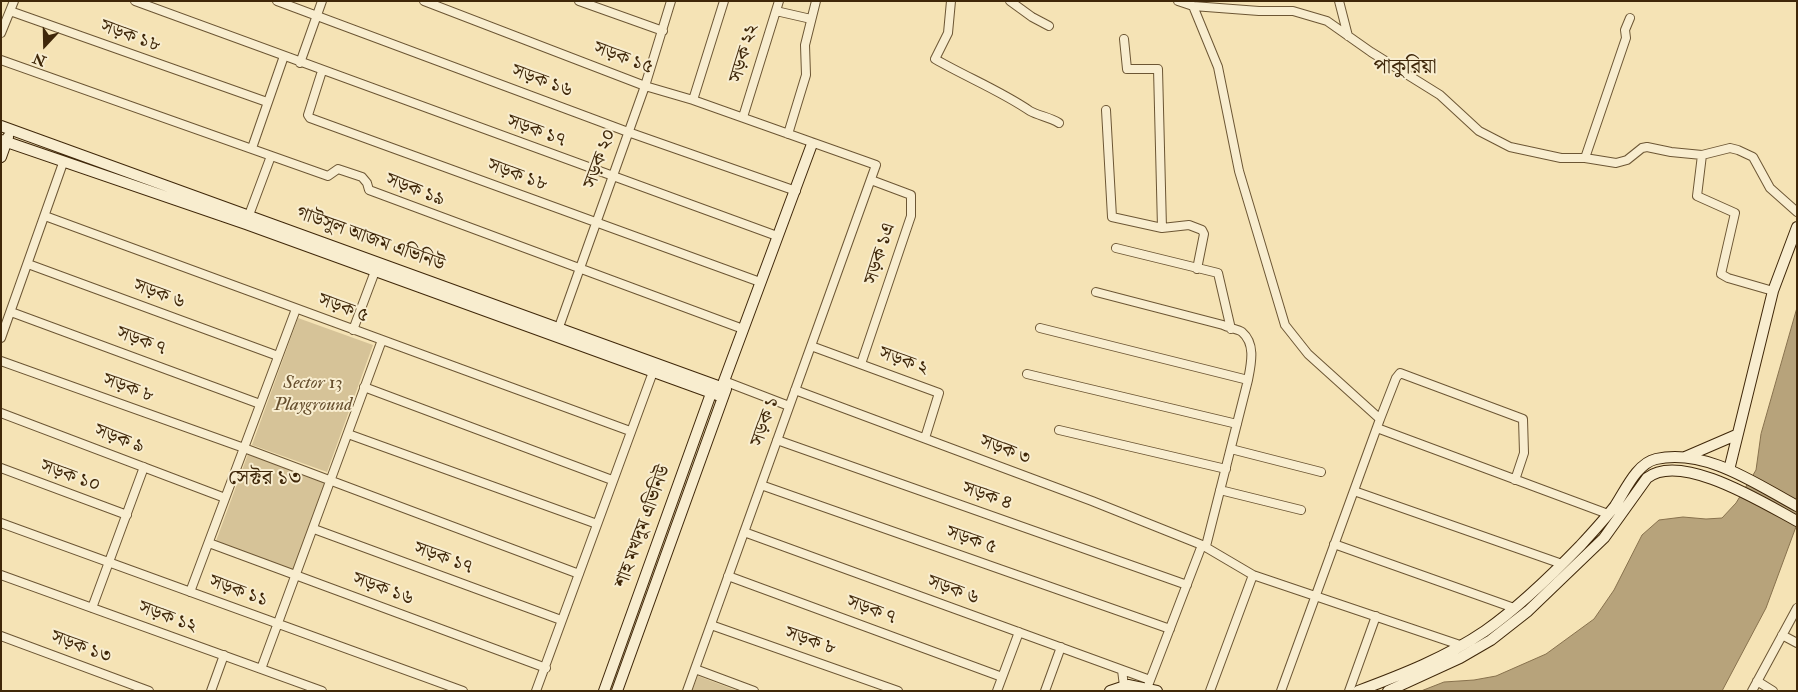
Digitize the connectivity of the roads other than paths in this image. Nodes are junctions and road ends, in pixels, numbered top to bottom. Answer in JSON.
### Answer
{"nodes":[{"id":1,"x":14,"y":1,"type":"edge"},
{"id":2,"x":135,"y":1,"type":"edge"},
{"id":3,"x":277,"y":1,"type":"edge"},
{"id":4,"x":322,"y":1,"type":"edge"},
{"id":5,"x":424,"y":1,"type":"edge"},
{"id":6,"x":578,"y":1,"type":"edge"},
{"id":7,"x":671,"y":1,"type":"edge"},
{"id":8,"x":724,"y":1,"type":"edge"},
{"id":9,"x":779,"y":1,"type":"edge"},
{"id":10,"x":816,"y":1,"type":"edge"},
{"id":11,"x":952,"y":1,"type":"edge"},
{"id":12,"x":1010,"y":1,"type":"edge"},
{"id":13,"x":1178,"y":1,"type":"edge"},
{"id":14,"x":1339,"y":1,"type":"edge"},
{"id":15,"x":1194,"y":6,"type":"junction"},
{"id":16,"x":776,"y":10,"type":"junction"},
{"id":17,"x":10,"y":11,"type":"junction"},
{"id":18,"x":317,"y":16,"type":"junction"},
{"id":19,"x":1630,"y":18,"type":"dead end"},
{"id":20,"x":811,"y":19,"type":"junction"},
{"id":21,"x":1050,"y":26,"type":"dead end"},
{"id":22,"x":663,"y":31,"type":"junction"},
{"id":23,"x":1,"y":33,"type":"edge"},
{"id":24,"x":1348,"y":36,"type":"junction"},
{"id":25,"x":1124,"y":39,"type":"dead end"},
{"id":26,"x":284,"y":56,"type":"junction"},
{"id":27,"x":1,"y":60,"type":"edge"},
{"id":28,"x":300,"y":63,"type":"junction"},
{"id":29,"x":322,"y":71,"type":"junction"},
{"id":30,"x":645,"y":86,"type":"junction"},
{"id":31,"x":693,"y":100,"type":"junction"},
{"id":32,"x":267,"y":102,"type":"junction"},
{"id":33,"x":1106,"y":110,"type":"dead end"},
{"id":34,"x":743,"y":117,"type":"junction"},
{"id":35,"x":1058,"y":123,"type":"dead end"},
{"id":36,"x":6,"y":127,"type":"edge"},
{"id":37,"x":628,"y":132,"type":"junction"},
{"id":38,"x":788,"y":134,"type":"junction"},
{"id":39,"x":4,"y":141,"type":"edge"},
{"id":40,"x":812,"y":144,"type":"junction"},
{"id":41,"x":252,"y":148,"type":"junction"},
{"id":42,"x":1702,"y":155,"type":"junction"},
{"id":43,"x":271,"y":156,"type":"junction"},
{"id":44,"x":1,"y":157,"type":"edge"},
{"id":45,"x":1585,"y":158,"type":"junction"},
{"id":46,"x":63,"y":163,"type":"junction"},
{"id":47,"x":876,"y":165,"type":"joint"},
{"id":48,"x":612,"y":177,"type":"junction"},
{"id":49,"x":871,"y":180,"type":"junction"},
{"id":50,"x":796,"y":191,"type":"junction"},
{"id":51,"x":1797,"y":212,"type":"edge"},
{"id":52,"x":249,"y":215,"type":"junction"},
{"id":53,"x":45,"y":216,"type":"junction"},
{"id":54,"x":595,"y":222,"type":"junction"},
{"id":55,"x":1797,"y":227,"type":"edge"},
{"id":56,"x":1162,"y":228,"type":"junction"},
{"id":57,"x":777,"y":236,"type":"junction"},
{"id":58,"x":1116,"y":248,"type":"dead end"},
{"id":59,"x":28,"y":264,"type":"junction"},
{"id":60,"x":376,"y":266,"type":"junction"},
{"id":61,"x":578,"y":269,"type":"junction"},
{"id":62,"x":1197,"y":270,"type":"junction"},
{"id":63,"x":760,"y":282,"type":"junction"},
{"id":64,"x":1773,"y":291,"type":"junction"},
{"id":65,"x":1096,"y":292,"type":"dead end"},
{"id":66,"x":296,"y":309,"type":"junction"},
{"id":67,"x":11,"y":312,"type":"junction"},
{"id":68,"x":559,"y":327,"type":"junction"},
{"id":69,"x":1040,"y":328,"type":"dead end"},
{"id":70,"x":1231,"y":328,"type":"junction"},
{"id":71,"x":353,"y":330,"type":"junction"},
{"id":72,"x":743,"y":330,"type":"junction"},
{"id":73,"x":1,"y":338,"type":"edge"},
{"id":74,"x":382,"y":340,"type":"junction"},
{"id":75,"x":811,"y":346,"type":"junction"},
{"id":76,"x":278,"y":356,"type":"junction"},
{"id":77,"x":1,"y":361,"type":"edge"},
{"id":78,"x":861,"y":364,"type":"junction"},
{"id":79,"x":653,"y":372,"type":"junction"},
{"id":80,"x":1027,"y":374,"type":"dead end"},
{"id":81,"x":1248,"y":380,"type":"junction"},
{"id":82,"x":364,"y":387,"type":"junction"},
{"id":83,"x":720,"y":389,"type":"junction"},
{"id":84,"x":795,"y":390,"type":"junction"},
{"id":85,"x":260,"y":404,"type":"junction"},
{"id":86,"x":789,"y":406,"type":"junction"},
{"id":87,"x":1,"y":413,"type":"edge"},
{"id":88,"x":1380,"y":419,"type":"junction"},
{"id":89,"x":1238,"y":424,"type":"junction"},
{"id":90,"x":1377,"y":428,"type":"junction"},
{"id":91,"x":630,"y":430,"type":"junction"},
{"id":92,"x":1059,"y":430,"type":"dead end"},
{"id":93,"x":348,"y":434,"type":"junction"},
{"id":94,"x":1736,"y":435,"type":"junction"},
{"id":95,"x":925,"y":438,"type":"junction"},
{"id":96,"x":777,"y":440,"type":"junction"},
{"id":97,"x":244,"y":448,"type":"junction"},
{"id":98,"x":1231,"y":449,"type":"junction"},
{"id":99,"x":1680,"y":458,"type":"junction"},
{"id":100,"x":144,"y":467,"type":"junction"},
{"id":101,"x":1,"y":468,"type":"edge"},
{"id":102,"x":1226,"y":469,"type":"junction"},
{"id":103,"x":1732,"y":471,"type":"junction"},
{"id":104,"x":1321,"y":472,"type":"dead end"},
{"id":105,"x":612,"y":480,"type":"junction"},
{"id":106,"x":1515,"y":480,"type":"junction"},
{"id":107,"x":332,"y":481,"type":"junction"},
{"id":108,"x":761,"y":485,"type":"junction"},
{"id":109,"x":1220,"y":490,"type":"junction"},
{"id":110,"x":1354,"y":491,"type":"junction"},
{"id":111,"x":225,"y":498,"type":"junction"},
{"id":112,"x":1797,"y":506,"type":"edge"},
{"id":113,"x":1301,"y":510,"type":"dead end"},
{"id":114,"x":1608,"y":514,"type":"junction"},
{"id":115,"x":126,"y":515,"type":"junction"},
{"id":116,"x":665,"y":520,"type":"junction"},
{"id":117,"x":1797,"y":522,"type":"edge"},
{"id":118,"x":1,"y":523,"type":"edge"},
{"id":119,"x":597,"y":524,"type":"junction"},
{"id":120,"x":677,"y":524,"type":"junction"},
{"id":121,"x":314,"y":529,"type":"junction"},
{"id":122,"x":744,"y":532,"type":"junction"},
{"id":123,"x":209,"y":543,"type":"junction"},
{"id":124,"x":1334,"y":544,"type":"junction"},
{"id":125,"x":1204,"y":545,"type":"junction"},
{"id":126,"x":109,"y":562,"type":"junction"},
{"id":127,"x":1562,"y":564,"type":"junction"},
{"id":128,"x":579,"y":574,"type":"junction"},
{"id":129,"x":1,"y":575,"type":"edge"},
{"id":130,"x":1253,"y":575,"type":"junction"},
{"id":131,"x":296,"y":576,"type":"junction"},
{"id":132,"x":728,"y":576,"type":"junction"},
{"id":133,"x":1187,"y":584,"type":"junction"},
{"id":134,"x":190,"y":592,"type":"junction"},
{"id":135,"x":1315,"y":595,"type":"junction"},
{"id":136,"x":92,"y":608,"type":"junction"},
{"id":137,"x":1514,"y":608,"type":"junction"},
{"id":138,"x":1797,"y":608,"type":"edge"},
{"id":139,"x":1376,"y":616,"type":"junction"},
{"id":140,"x":562,"y":620,"type":"junction"},
{"id":141,"x":278,"y":624,"type":"junction"},
{"id":142,"x":710,"y":625,"type":"junction"},
{"id":143,"x":1170,"y":629,"type":"junction"},
{"id":144,"x":1019,"y":632,"type":"junction"},
{"id":145,"x":1782,"y":635,"type":"junction"},
{"id":146,"x":1,"y":636,"type":"edge"},
{"id":147,"x":1797,"y":643,"type":"edge"},
{"id":148,"x":1460,"y":645,"type":"junction"},
{"id":149,"x":1061,"y":647,"type":"junction"},
{"id":150,"x":224,"y":655,"type":"junction"},
{"id":151,"x":546,"y":668,"type":"junction"},
{"id":152,"x":261,"y":669,"type":"junction"},
{"id":153,"x":694,"y":669,"type":"junction"},
{"id":154,"x":1122,"y":670,"type":"junction"},
{"id":155,"x":1002,"y":677,"type":"junction"},
{"id":156,"x":1757,"y":681,"type":"junction"},
{"id":157,"x":1152,"y":686,"type":"edge"},
{"id":158,"x":1117,"y":689,"type":"edge"},
{"id":159,"x":618,"y":690,"type":"edge"},
{"id":160,"x":149,"y":691,"type":"edge"},
{"id":161,"x":211,"y":691,"type":"edge"},
{"id":162,"x":322,"y":691,"type":"edge"},
{"id":163,"x":463,"y":691,"type":"edge"},
{"id":164,"x":536,"y":691,"type":"edge"},
{"id":165,"x":604,"y":691,"type":"edge"},
{"id":166,"x":687,"y":691,"type":"edge"},
{"id":167,"x":754,"y":691,"type":"edge"},
{"id":168,"x":898,"y":691,"type":"edge"},
{"id":169,"x":997,"y":691,"type":"edge"},
{"id":170,"x":1045,"y":691,"type":"edge"},
{"id":171,"x":1210,"y":691,"type":"edge"},
{"id":172,"x":1281,"y":691,"type":"edge"},
{"id":173,"x":1348,"y":691,"type":"edge"},
{"id":174,"x":1358,"y":691,"type":"edge"},
{"id":175,"x":1388,"y":691,"type":"edge"},
{"id":176,"x":1752,"y":691,"type":"edge"},
{"id":177,"x":1773,"y":691,"type":"edge"}],
"edges":[{"from":1,"to":17,"type":"street"},
{"from":2,"to":26,"type":"street","name":"সড়ক ১৭"},
{"from":3,"to":18,"type":"street","name":"সড়ক ১৬"},
{"from":4,"to":18,"type":"street"},
{"from":5,"to":30,"type":"street","name":"সড়ক ১৫"},
{"from":6,"to":22,"type":"street"},
{"from":7,"to":22,"type":"street","name":"সড়ক ২০"},
{"from":8,"to":31,"type":"street"},
{"from":9,"to":16,"type":"street","name":"সড়ক ২২"},
{"from":10,"to":20,"type":"street"},
{"from":11,"to":35,"type":"street"},
{"from":12,"to":21,"type":"street"},
{"from":13,"to":15,"type":"street"},
{"from":14,"to":24,"type":"street"},
{"from":15,"to":24,"type":"street"},
{"from":15,"to":88,"type":"street"},
{"from":16,"to":20,"type":"street"},
{"from":16,"to":34,"type":"street","name":"সড়ক ২২"},
{"from":17,"to":23,"type":"street"},
{"from":17,"to":32,"type":"street","name":"সড়ক ১৮"},
{"from":18,"to":28,"type":"street"},
{"from":18,"to":37,"type":"street","name":"সড়ক ১৬"},
{"from":19,"to":45,"type":"street"},
{"from":20,"to":38,"type":"street"},
{"from":22,"to":30,"type":"street","name":"সড়ক ২০"},
{"from":24,"to":45,"type":"street"},
{"from":25,"to":56,"type":"street"},
{"from":26,"to":28,"type":"street","name":"সড়ক ১৭"},
{"from":26,"to":32,"type":"street"},
{"from":27,"to":41,"type":"street","name":"সড়ক ১৯"},
{"from":28,"to":29,"type":"street","name":"সড়ক ১৭"},
{"from":29,"to":48,"type":"street","name":"সড়ক ১৭"},
{"from":29,"to":54,"type":"street","name":"সড়ক ১৮"},
{"from":30,"to":31,"type":"street","name":"সড়ক ১৫"},
{"from":30,"to":37,"type":"street","name":"সড়ক ২০"},
{"from":31,"to":34,"type":"street","name":"সড়ক ১৫"},
{"from":32,"to":41,"type":"street"},
{"from":33,"to":56,"type":"street"},
{"from":34,"to":38,"type":"street","name":"সড়ক ১৫"},
{"from":36,"to":39,"type":"street"},
{"from":36,"to":52,"type":"street","name":"গাউসুল আজম এভিনিউ"},
{"from":37,"to":48,"type":"street","name":"সড়ক ২০"},
{"from":37,"to":50,"type":"street","name":"সড়ক ১৬"},
{"from":38,"to":40,"type":"street","name":"সড়ক ১৫"},
{"from":39,"to":44,"type":"street"},
{"from":39,"to":46,"type":"street","name":"গাউসুল আজম এভিনিউ"},
{"from":40,"to":47,"type":"street","name":"সড়ক ১৫"},
{"from":40,"to":50,"type":"street","name":"শাহ মখদুম এভিনিউ"},
{"from":41,"to":43,"type":"street","name":"সড়ক ১৯"},
{"from":42,"to":45,"type":"street"},
{"from":42,"to":51,"type":"street"},
{"from":42,"to":64,"type":"street"},
{"from":43,"to":52,"type":"street"},
{"from":43,"to":61,"type":"street","name":"সড়ক ১৯"},
{"from":46,"to":53,"type":"street"},
{"from":46,"to":60,"type":"street","name":"গাউসুল আজম এভিনিউ"},
{"from":47,"to":49,"type":"street","name":"সড়ক ১"},
{"from":48,"to":54,"type":"street","name":"সড়ক ২০"},
{"from":48,"to":57,"type":"street","name":"সড়ক ১৭"},
{"from":49,"to":75,"type":"street","name":"সড়ক ১"},
{"from":49,"to":78,"type":"street","name":"সড়ক ১এ"},
{"from":50,"to":57,"type":"street","name":"শাহ মখদুম এভিনিউ"},
{"from":52,"to":60,"type":"street","name":"গাউসুল আজম এভিনিউ"},
{"from":53,"to":59,"type":"street"},
{"from":53,"to":66,"type":"street","name":"সড়ক ৫"},
{"from":54,"to":61,"type":"street","name":"সড়ক ২০"},
{"from":54,"to":63,"type":"street","name":"সড়ক ১৮"},
{"from":55,"to":64,"type":"street"},
{"from":56,"to":62,"type":"street"},
{"from":57,"to":63,"type":"street","name":"শাহ মখদুম এভিনিউ"},
{"from":58,"to":62,"type":"street"},
{"from":59,"to":67,"type":"street"},
{"from":59,"to":76,"type":"street","name":"সড়ক ৬"},
{"from":60,"to":68,"type":"street","name":"গাউসুল আজম এভিনিউ"},
{"from":60,"to":71,"type":"street"},
{"from":60,"to":79,"type":"street","name":"গাউসুল আজম এভিনিউ"},
{"from":61,"to":68,"type":"street","name":"সড়ক ২০"},
{"from":61,"to":72,"type":"street","name":"সড়ক ১৯"},
{"from":62,"to":70,"type":"street"},
{"from":63,"to":72,"type":"street","name":"শাহ মখদুম এভিনিউ"},
{"from":64,"to":94,"type":"street"},
{"from":65,"to":70,"type":"street"},
{"from":66,"to":71,"type":"street","name":"সড়ক ৫"},
{"from":66,"to":76,"type":"street"},
{"from":67,"to":73,"type":"street"},
{"from":67,"to":85,"type":"street","name":"সড়ক ৭"},
{"from":68,"to":83,"type":"street","name":"গাউসুল আজম এভিনিউ"},
{"from":69,"to":81,"type":"street"},
{"from":70,"to":81,"type":"street"},
{"from":71,"to":74,"type":"street","name":"সড়ক ৫"},
{"from":72,"to":83,"type":"street","name":"শাহ মখদুম এভিনিউ"},
{"from":74,"to":82,"type":"street"},
{"from":74,"to":91,"type":"street","name":"সড়ক ৫"},
{"from":75,"to":78,"type":"street","name":"সড়ক ২"},
{"from":75,"to":84,"type":"street","name":"সড়ক ১"},
{"from":76,"to":85,"type":"street"},
{"from":77,"to":97,"type":"street","name":"সড়ক ৮"},
{"from":78,"to":95,"type":"street","name":"সড়ক ২"},
{"from":79,"to":83,"type":"street","name":"গাউসুল আজম এভিনিউ"},
{"from":79,"to":91,"type":"street"},
{"from":80,"to":89,"type":"street"},
{"from":81,"to":89,"type":"street"},
{"from":82,"to":93,"type":"street"},
{"from":82,"to":105,"type":"street"},
{"from":83,"to":86,"type":"street"},
{"from":83,"to":116,"type":"street","name":"শাহ মখদুম এভিনিউ"},
{"from":83,"to":120,"type":"street","name":"শাহ মখদুম এভিনিউ"},
{"from":84,"to":86,"type":"street","name":"সড়ক ১"},
{"from":84,"to":95,"type":"street","name":"সড়ক ৩"},
{"from":85,"to":97,"type":"street"},
{"from":86,"to":96,"type":"street","name":"সড়ক ১"},
{"from":87,"to":100,"type":"street","name":"সড়ক ৯"},
{"from":88,"to":90,"type":"street"},
{"from":88,"to":106,"type":"street"},
{"from":89,"to":98,"type":"street"},
{"from":90,"to":106,"type":"street"},
{"from":90,"to":110,"type":"street"},
{"from":91,"to":105,"type":"street"},
{"from":92,"to":102,"type":"street"},
{"from":93,"to":107,"type":"street"},
{"from":93,"to":119,"type":"street"},
{"from":94,"to":99,"type":"street"},
{"from":94,"to":103,"type":"street"},
{"from":95,"to":125,"type":"street","name":"সড়ক ৩"},
{"from":96,"to":108,"type":"street","name":"সড়ক ১"},
{"from":96,"to":133,"type":"street","name":"সড়ক ৪"},
{"from":97,"to":107,"type":"street"},
{"from":97,"to":111,"type":"street"},
{"from":98,"to":102,"type":"street"},
{"from":98,"to":104,"type":"street"},
{"from":99,"to":103,"type":"street"},
{"from":99,"to":114,"type":"street"},
{"from":100,"to":111,"type":"street","name":"সড়ক ৯"},
{"from":100,"to":115,"type":"street"},
{"from":101,"to":115,"type":"street","name":"সড়ক ১০"},
{"from":102,"to":109,"type":"street"},
{"from":103,"to":112,"type":"street"},
{"from":105,"to":119,"type":"street"},
{"from":106,"to":114,"type":"street"},
{"from":107,"to":121,"type":"street"},
{"from":107,"to":128,"type":"street"},
{"from":108,"to":122,"type":"street","name":"সড়ক ১"},
{"from":108,"to":143,"type":"street","name":"সড়ক ৫"},
{"from":109,"to":113,"type":"street"},
{"from":109,"to":125,"type":"street"},
{"from":110,"to":124,"type":"street"},
{"from":110,"to":127,"type":"street"},
{"from":111,"to":123,"type":"street"},
{"from":114,"to":127,"type":"street"},
{"from":115,"to":126,"type":"street"},
{"from":116,"to":120,"type":"street"},
{"from":116,"to":165,"type":"street","name":"শাহ মখদুম এভিনিউ"},
{"from":117,"to":175,"type":"street"},
{"from":118,"to":126,"type":"street","name":"সড়ক ১১"},
{"from":119,"to":128,"type":"street"},
{"from":120,"to":159,"type":"street","name":"শাহ মখদুম এভিনিউ"},
{"from":121,"to":131,"type":"street"},
{"from":121,"to":140,"type":"street","name":"সড়ক ১৭"},
{"from":122,"to":132,"type":"street","name":"সড়ক ১"},
{"from":122,"to":144,"type":"street","name":"সড়ক ৬"},
{"from":123,"to":131,"type":"street","name":"সড়ক ১৬"},
{"from":123,"to":134,"type":"street"},
{"from":124,"to":135,"type":"street"},
{"from":124,"to":137,"type":"street"},
{"from":125,"to":130,"type":"street","name":"সড়ক ৩"},
{"from":125,"to":133,"type":"street"},
{"from":126,"to":134,"type":"street","name":"সড়ক ১১"},
{"from":126,"to":136,"type":"street"},
{"from":127,"to":137,"type":"street"},
{"from":128,"to":140,"type":"street"},
{"from":129,"to":136,"type":"street","name":"সড়ক ১২"},
{"from":130,"to":135,"type":"street","name":"সড়ক ৩"},
{"from":130,"to":171,"type":"street"},
{"from":131,"to":141,"type":"street"},
{"from":131,"to":151,"type":"street","name":"সড়ক ১৬"},
{"from":132,"to":142,"type":"street","name":"সড়ক ১"},
{"from":132,"to":155,"type":"street","name":"সড়ক ৭"},
{"from":133,"to":143,"type":"street"},
{"from":134,"to":141,"type":"street","name":"সড়ক ১১"},
{"from":135,"to":139,"type":"street","name":"সড়ক ৩"},
{"from":135,"to":172,"type":"street"},
{"from":136,"to":150,"type":"street","name":"সড়ক ১২"},
{"from":137,"to":148,"type":"street"},
{"from":138,"to":145,"type":"street"},
{"from":139,"to":148,"type":"street","name":"সড়ক ৩"},
{"from":139,"to":173,"type":"street"},
{"from":140,"to":151,"type":"street"},
{"from":141,"to":152,"type":"street"},
{"from":141,"to":163,"type":"street","name":"সড়ক ১১"},
{"from":142,"to":153,"type":"street","name":"সড়ক ১"},
{"from":142,"to":168,"type":"street","name":"সড়ক ৮"},
{"from":143,"to":157,"type":"street"},
{"from":144,"to":149,"type":"street","name":"সড়ক ৬"},
{"from":144,"to":155,"type":"street"},
{"from":145,"to":147,"type":"street"},
{"from":145,"to":156,"type":"street"},
{"from":146,"to":160,"type":"street","name":"সড়ক ১৩"},
{"from":148,"to":174,"type":"street"},
{"from":149,"to":154,"type":"street","name":"সড়ক ৬"},
{"from":149,"to":170,"type":"street"},
{"from":150,"to":152,"type":"street","name":"সড়ক ১২"},
{"from":150,"to":161,"type":"street"},
{"from":151,"to":164,"type":"street"},
{"from":152,"to":162,"type":"street","name":"সড়ক ১২"},
{"from":153,"to":166,"type":"street","name":"সড়ক ১"},
{"from":153,"to":167,"type":"street"},
{"from":154,"to":157,"type":"street","name":"সড়ক ৬"},
{"from":154,"to":158,"type":"street"},
{"from":155,"to":169,"type":"street"},
{"from":156,"to":176,"type":"street"},
{"from":156,"to":177,"type":"street"},
{"from":157,"to":158,"type":"street"}]}
